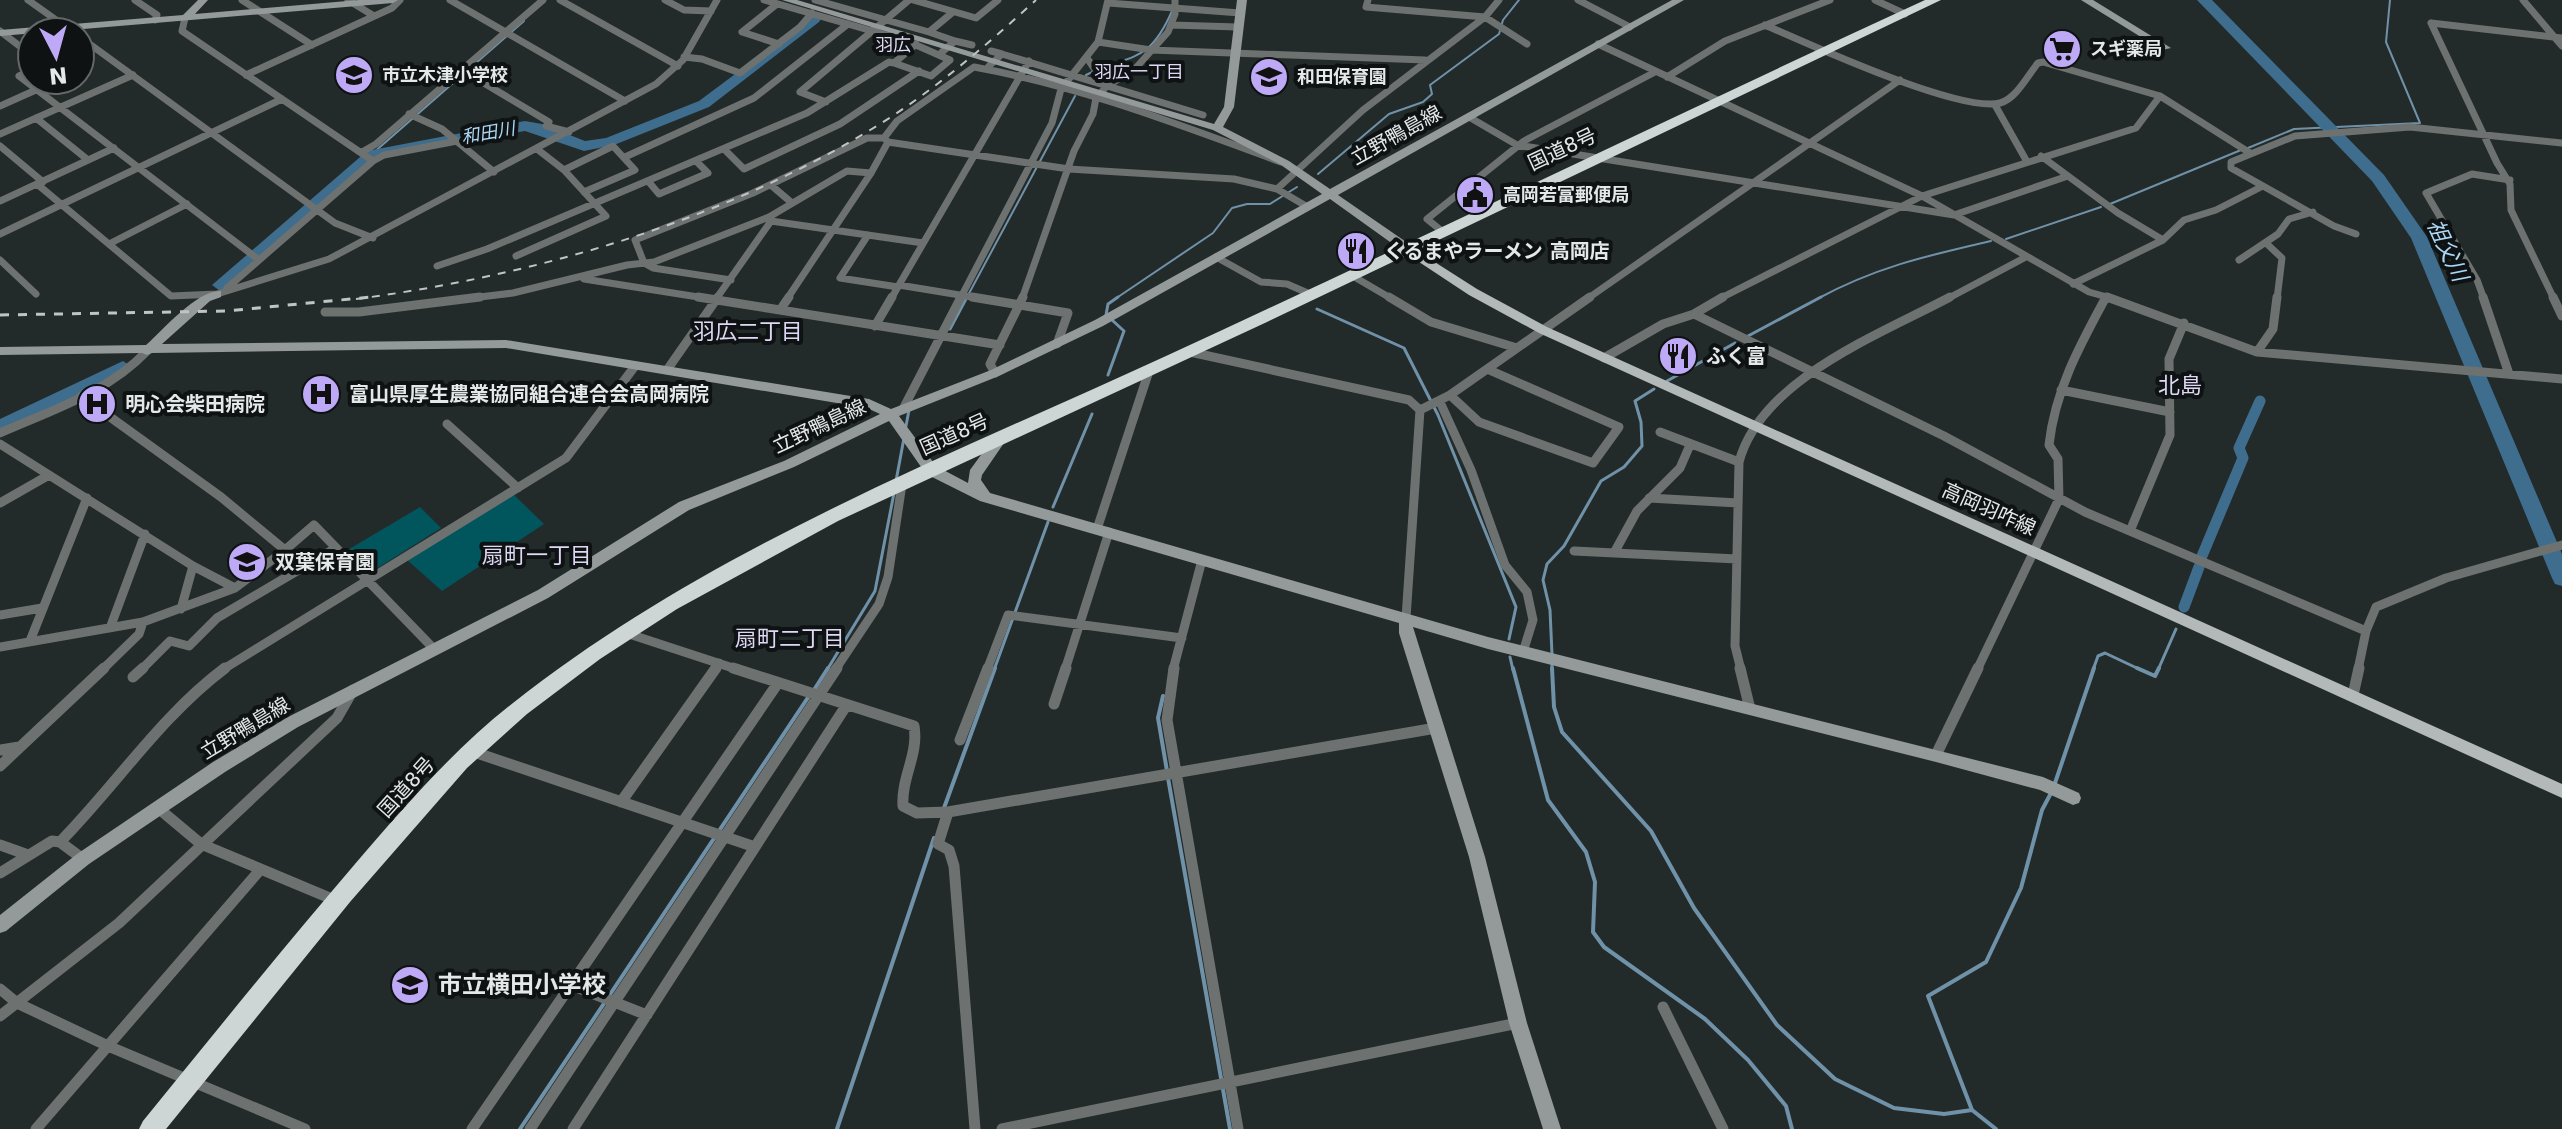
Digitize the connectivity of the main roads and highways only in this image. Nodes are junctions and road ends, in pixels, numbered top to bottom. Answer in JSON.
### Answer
{"nodes":[{"id":1,"x":1935,"y":0,"type":"edge"},
{"id":2,"x":1408,"y":249,"type":"junction"},
{"id":3,"x":2562,"y":791,"type":"edge"},
{"id":4,"x":151,"y":1129,"type":"edge"}],
"edges":[{"from":1,"to":2,"type":"highway","name":"国道8号"},
{"from":2,"to":3,"type":"main road","name":"高岡羽咋線"},
{"from":2,"to":4,"type":"highway","name":"国道8号"}]}
